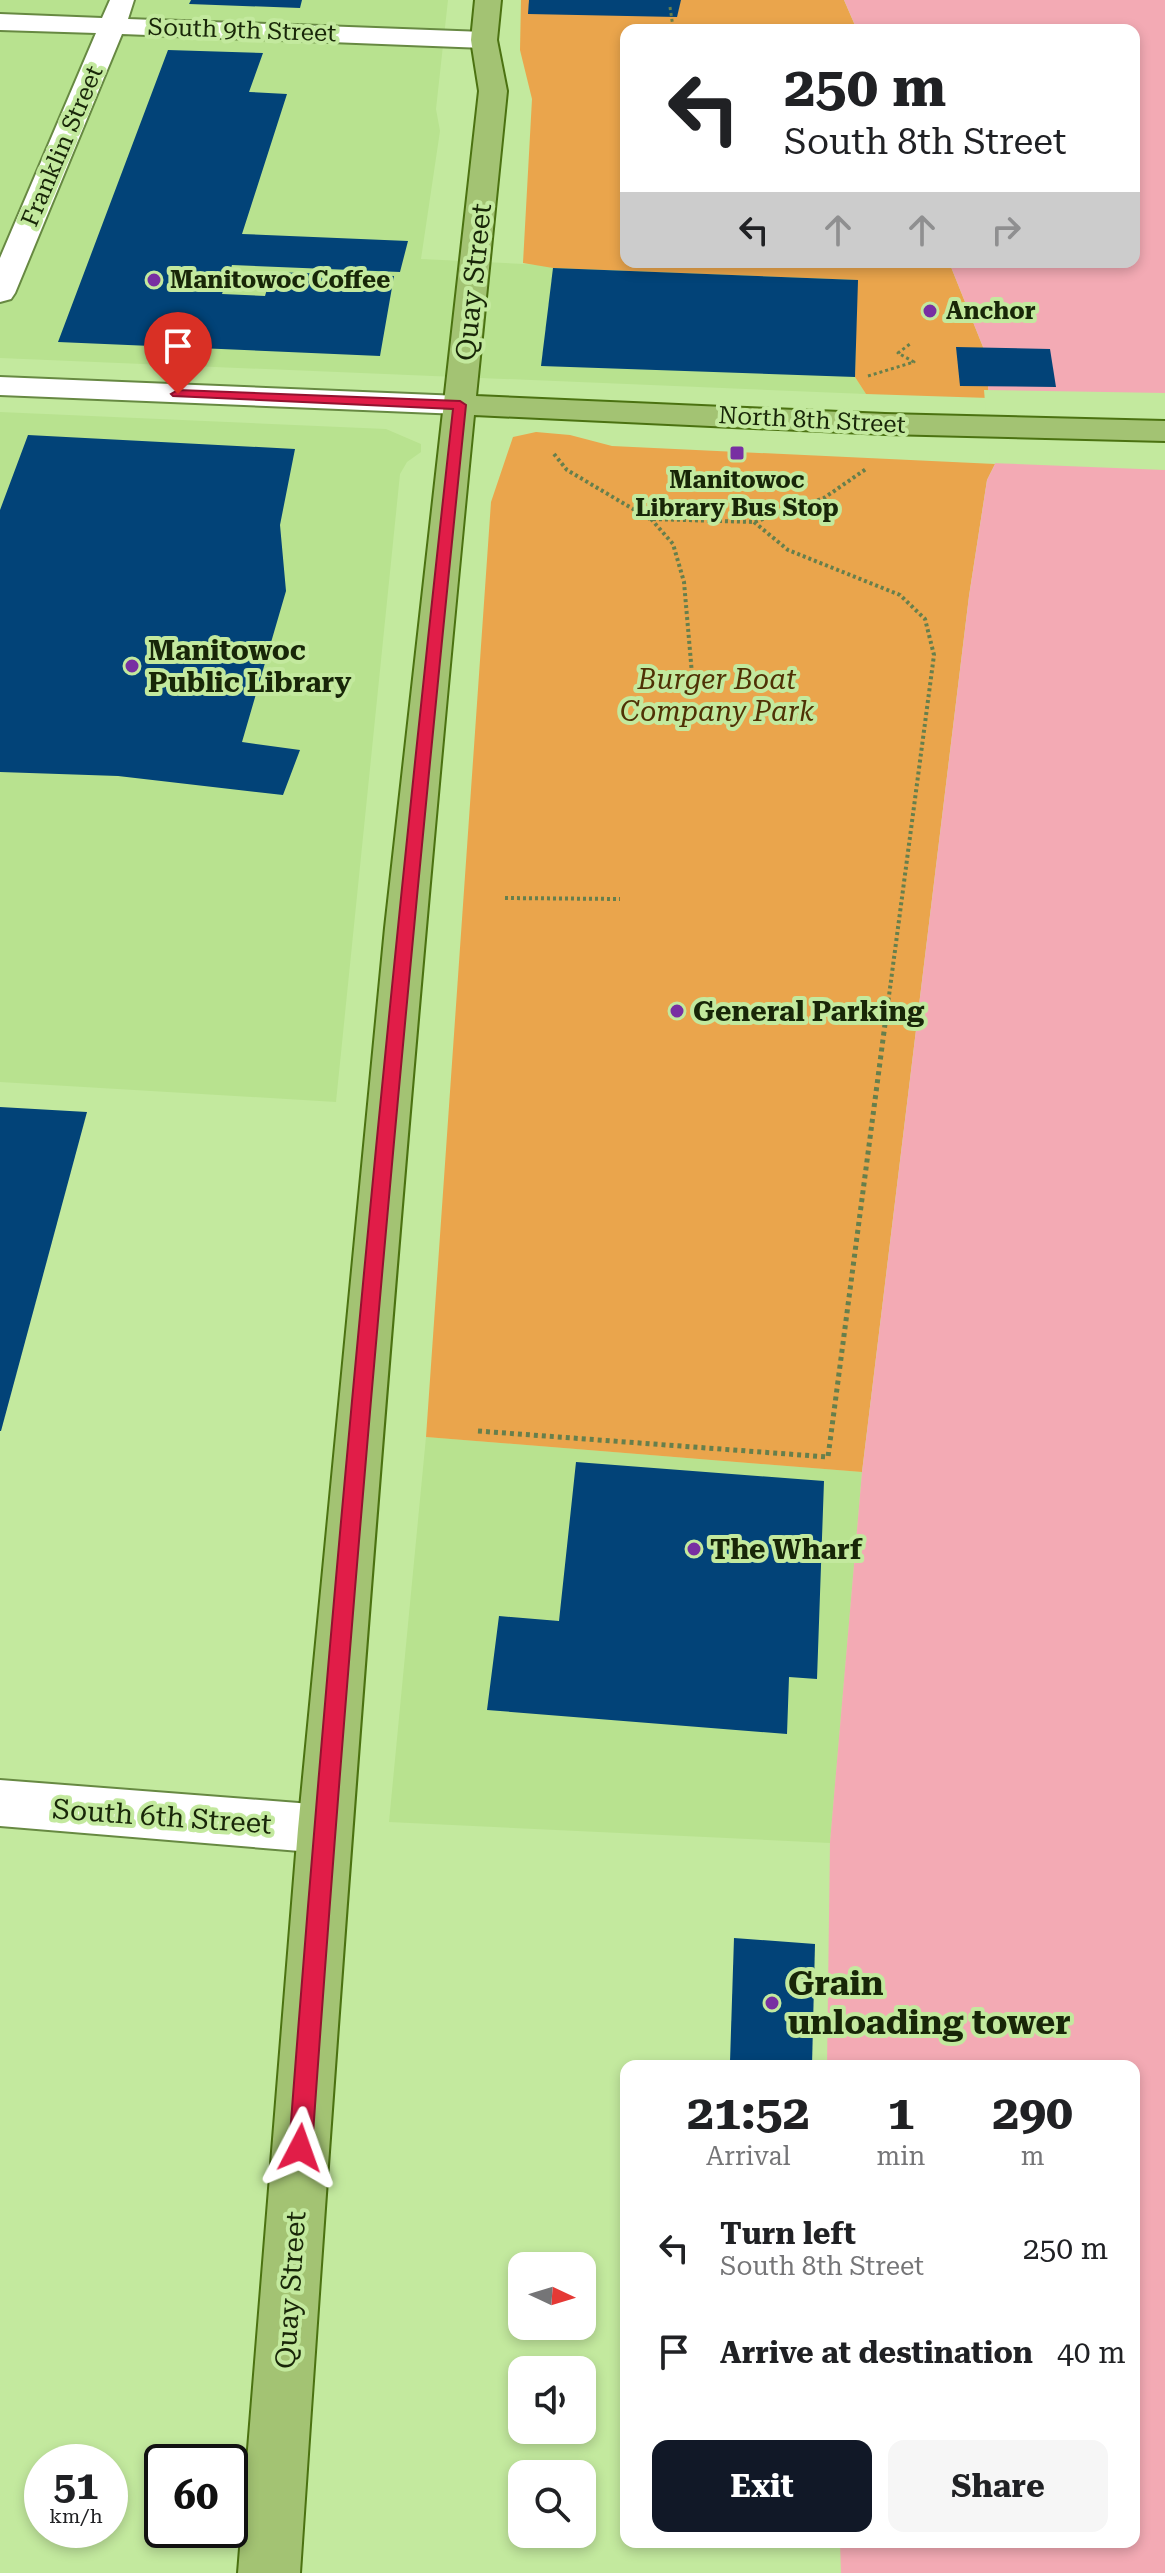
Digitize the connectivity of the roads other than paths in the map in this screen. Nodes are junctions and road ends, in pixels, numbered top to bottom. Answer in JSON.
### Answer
{"nodes":[{"id":1,"x":123,"y":0,"type":"edge"},
{"id":2,"x":488,"y":0,"type":"edge"},
{"id":3,"x":0,"y":22,"type":"edge"},
{"id":4,"x":112,"y":25,"type":"junction"},
{"id":5,"x":484,"y":40,"type":"junction"},
{"id":6,"x":0,"y":293,"type":"edge"},
{"id":7,"x":0,"y":386,"type":"edge"},
{"id":8,"x":460,"y":405,"type":"junction"},
{"id":9,"x":1165,"y":431,"type":"edge"},
{"id":10,"x":0,"y":1803,"type":"edge"},
{"id":11,"x":324,"y":1829,"type":"junction"},
{"id":12,"x":269,"y":2573,"type":"edge"}],
"edges":[{"from":1,"to":4,"type":"street","name":"Franklin Street"},
{"from":2,"to":5,"type":"main road","name":"Quay Street"},
{"from":3,"to":4,"type":"street","name":"South 9th Street"},
{"from":4,"to":5,"type":"street","name":"South 9th Street"},
{"from":4,"to":6,"type":"street","name":"Franklin Street"},
{"from":5,"to":8,"type":"main road","name":"Quay Street"},
{"from":7,"to":8,"type":"street"},
{"from":8,"to":9,"type":"main road","name":"North 8th Street"},
{"from":8,"to":11,"type":"main road","name":"Quay Street"},
{"from":10,"to":11,"type":"street","name":"South 6th Street"},
{"from":11,"to":12,"type":"main road","name":"Quay Street"}]}
